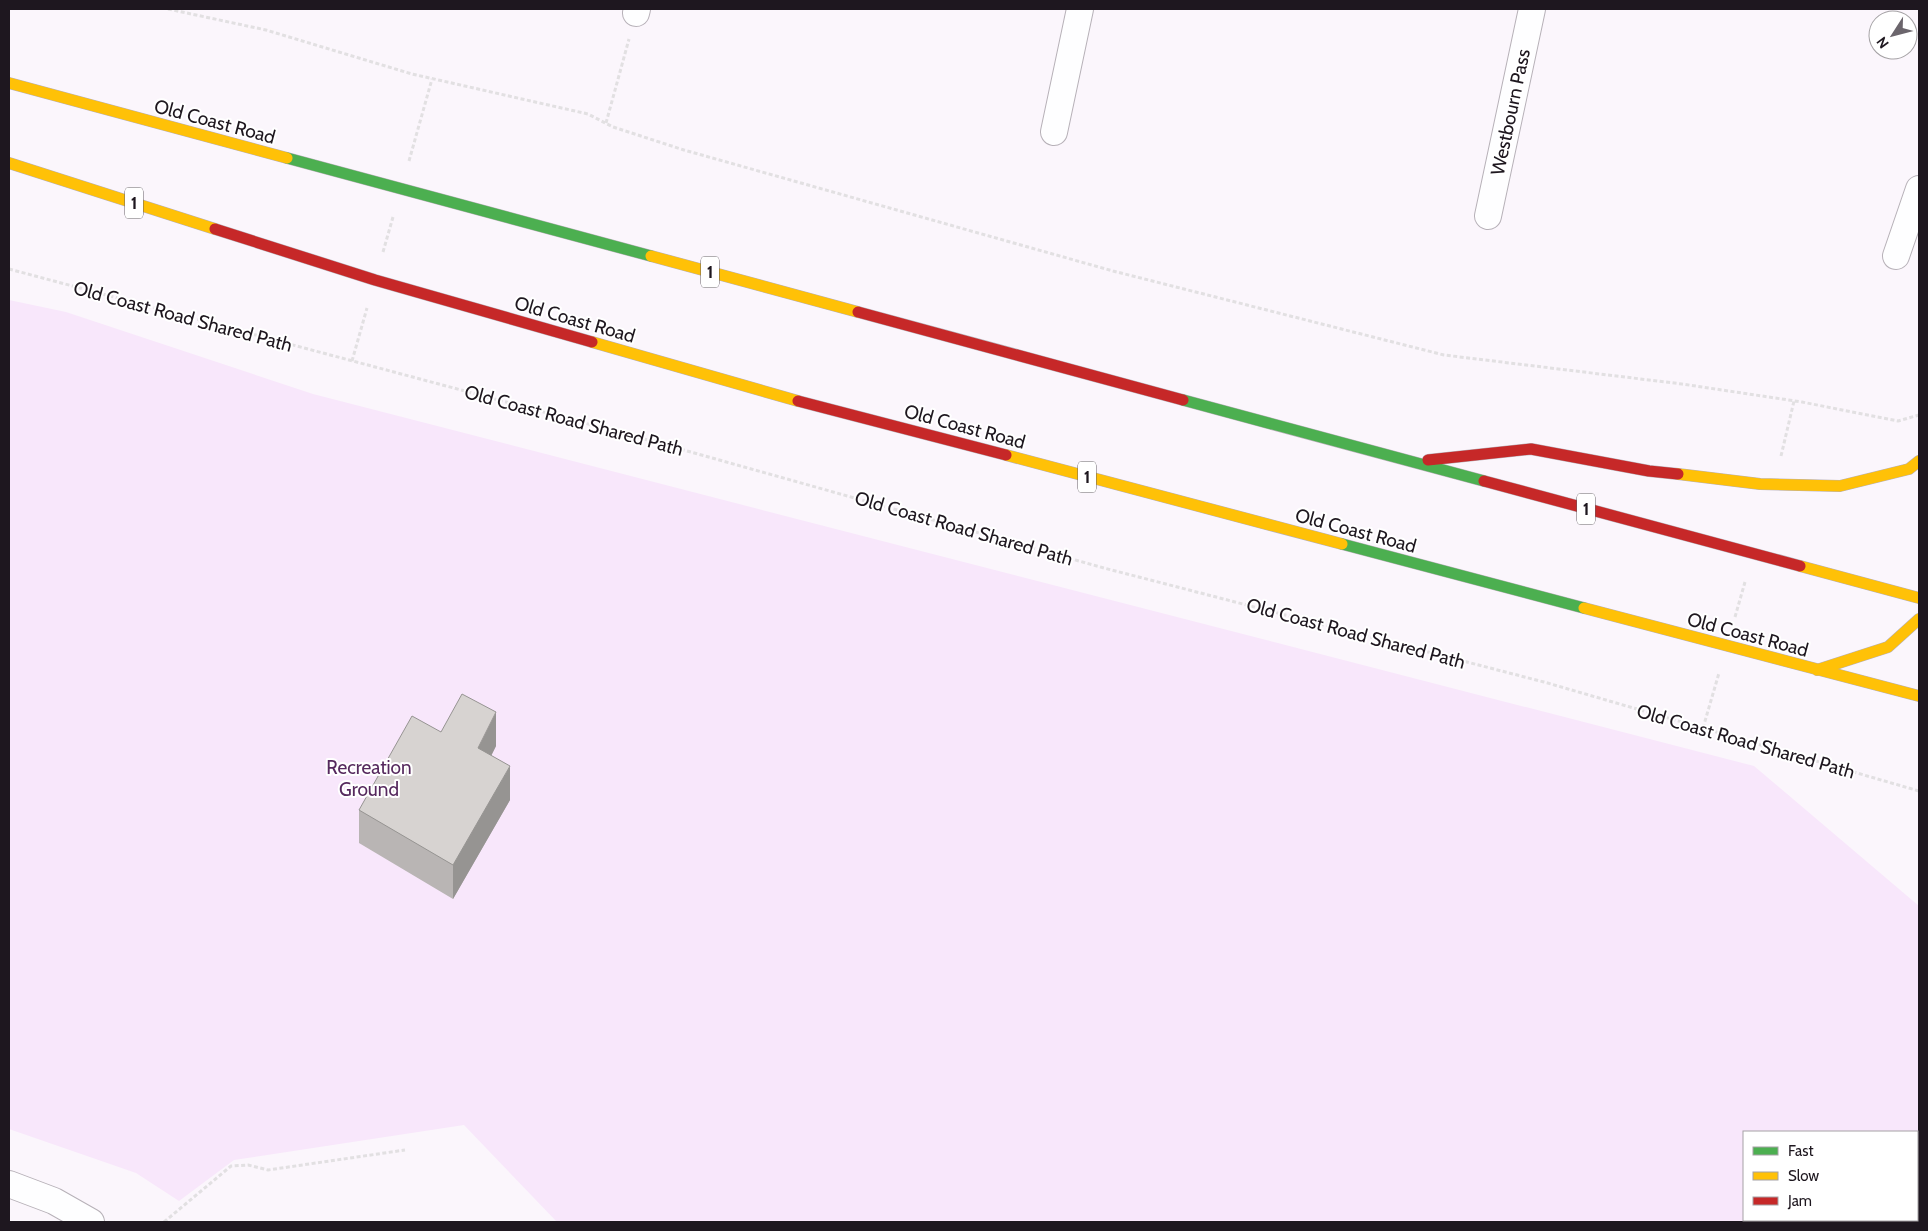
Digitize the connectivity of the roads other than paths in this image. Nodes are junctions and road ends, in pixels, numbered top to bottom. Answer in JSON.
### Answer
{"nodes":[{"id":1,"x":1080,"y":9,"type":"edge"},
{"id":2,"x":1532,"y":9,"type":"edge"},
{"id":3,"x":9,"y":83,"type":"edge"},
{"id":4,"x":1054,"y":132,"type":"dead end"},
{"id":5,"x":9,"y":163,"type":"edge"},
{"id":6,"x":1919,"y":189,"type":"edge"},
{"id":7,"x":1488,"y":216,"type":"dead end"},
{"id":8,"x":1896,"y":256,"type":"dead end"},
{"id":9,"x":1919,"y":460,"type":"edge"},
{"id":10,"x":1412,"y":462,"type":"junction"},
{"id":11,"x":1919,"y":598,"type":"edge"},
{"id":12,"x":1919,"y":619,"type":"edge"},
{"id":13,"x":1817,"y":670,"type":"junction"},
{"id":14,"x":1919,"y":696,"type":"edge"},
{"id":15,"x":9,"y":1184,"type":"edge"},
{"id":16,"x":91,"y":1222,"type":"edge"}],
"edges":[{"from":1,"to":4,"type":"street"},
{"from":2,"to":7,"type":"street","name":"Westbourn Pass"},
{"from":3,"to":10,"type":"main road","name":"Old Coast Road","number":"1"},
{"from":5,"to":13,"type":"main road","name":"Old Coast Road","number":"1"},
{"from":6,"to":8,"type":"street"},
{"from":9,"to":10,"type":"main road"},
{"from":10,"to":11,"type":"main road","name":"Old Coast Road","number":"1"},
{"from":12,"to":13,"type":"main road"},
{"from":13,"to":14,"type":"main road","name":"Old Coast Road","number":"1"},
{"from":15,"to":16,"type":"street"}]}
